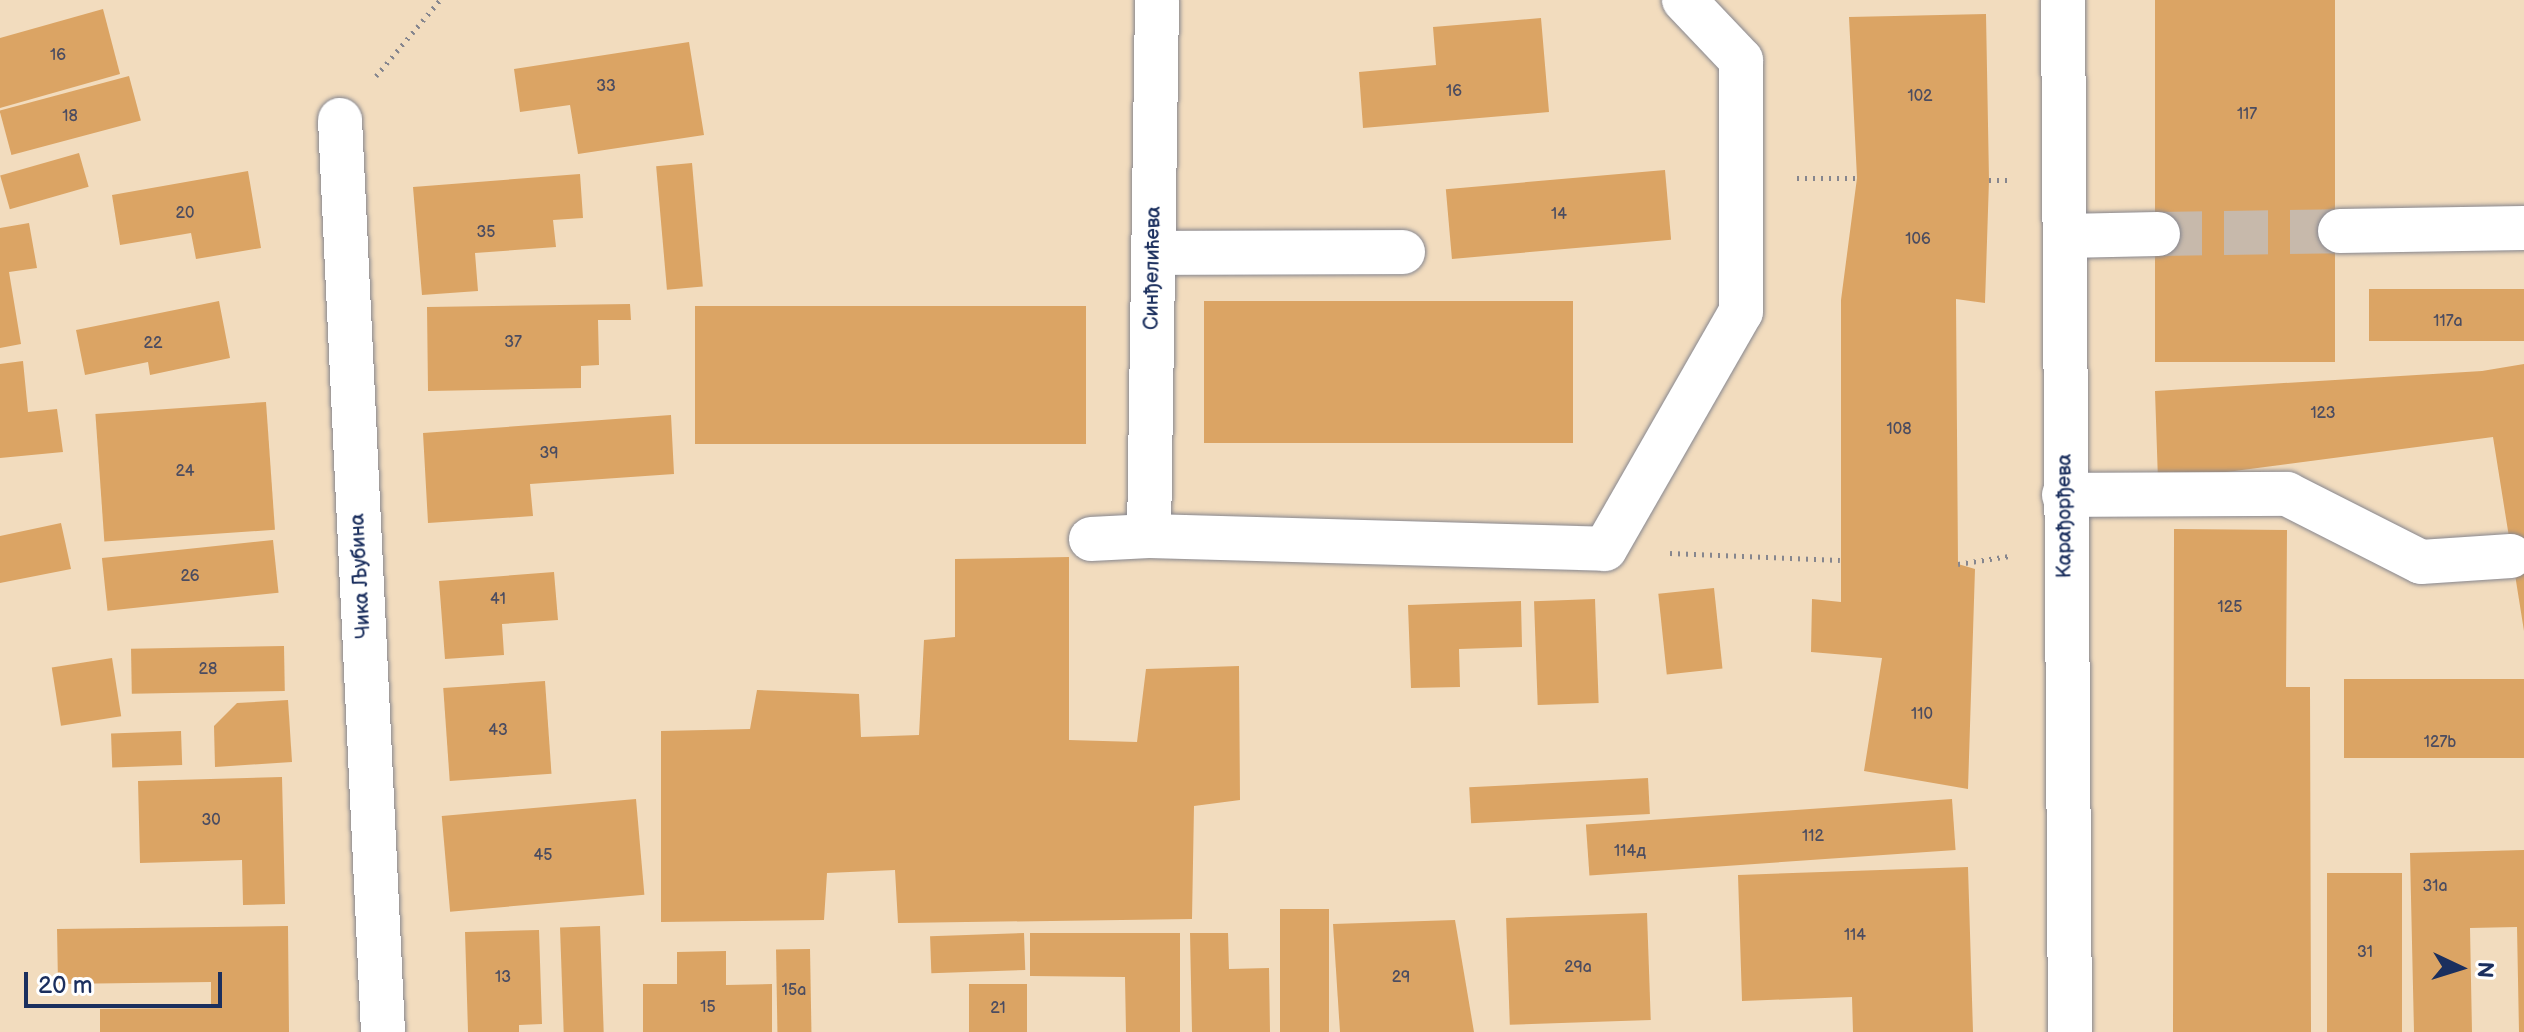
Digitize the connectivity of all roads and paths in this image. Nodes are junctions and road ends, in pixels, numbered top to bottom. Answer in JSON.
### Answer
{"nodes":[{"id":1,"x":440,"y":0,"type":"edge"},
{"id":2,"x":1157,"y":0,"type":"edge"},
{"id":3,"x":1684,"y":0,"type":"edge"},
{"id":4,"x":2063,"y":0,"type":"edge"},
{"id":5,"x":340,"y":120,"type":"joint"},
{"id":6,"x":2524,"y":228,"type":"edge"},
{"id":7,"x":2340,"y":231,"type":"tunnel mouth"},
{"id":8,"x":2158,"y":234,"type":"tunnel mouth"},
{"id":9,"x":2065,"y":236,"type":"junction"},
{"id":10,"x":1403,"y":252,"type":"dead end"},
{"id":11,"x":1153,"y":253,"type":"junction"},
{"id":12,"x":2064,"y":495,"type":"junction"},
{"id":13,"x":1149,"y":536,"type":"junction"},
{"id":14,"x":1091,"y":539,"type":"dead end"},
{"id":15,"x":1605,"y":549,"type":"junction"},
{"id":16,"x":2511,"y":556,"type":"dead end"},
{"id":17,"x":1840,"y":560,"type":"dead end"},
{"id":18,"x":383,"y":1032,"type":"edge"},
{"id":19,"x":2070,"y":1032,"type":"edge"}],
"edges":[{"from":1,"to":5,"type":"path"},
{"from":2,"to":11,"type":"street","name":"Синђелићева"},
{"from":3,"to":15,"type":"street"},
{"from":4,"to":9,"type":"street","name":"Карађорђева"},
{"from":5,"to":18,"type":"street","name":"Чика Љубина"},
{"from":6,"to":7,"type":"street"},
{"from":8,"to":9,"type":"street"},
{"from":9,"to":12,"type":"street","name":"Карађорђева"},
{"from":10,"to":11,"type":"street"},
{"from":11,"to":13,"type":"street","name":"Синђелићева"},
{"from":12,"to":16,"type":"street"},
{"from":12,"to":19,"type":"street","name":"Карађорђева"},
{"from":13,"to":14,"type":"street"},
{"from":13,"to":15,"type":"street"},
{"from":15,"to":17,"type":"path"}]}
